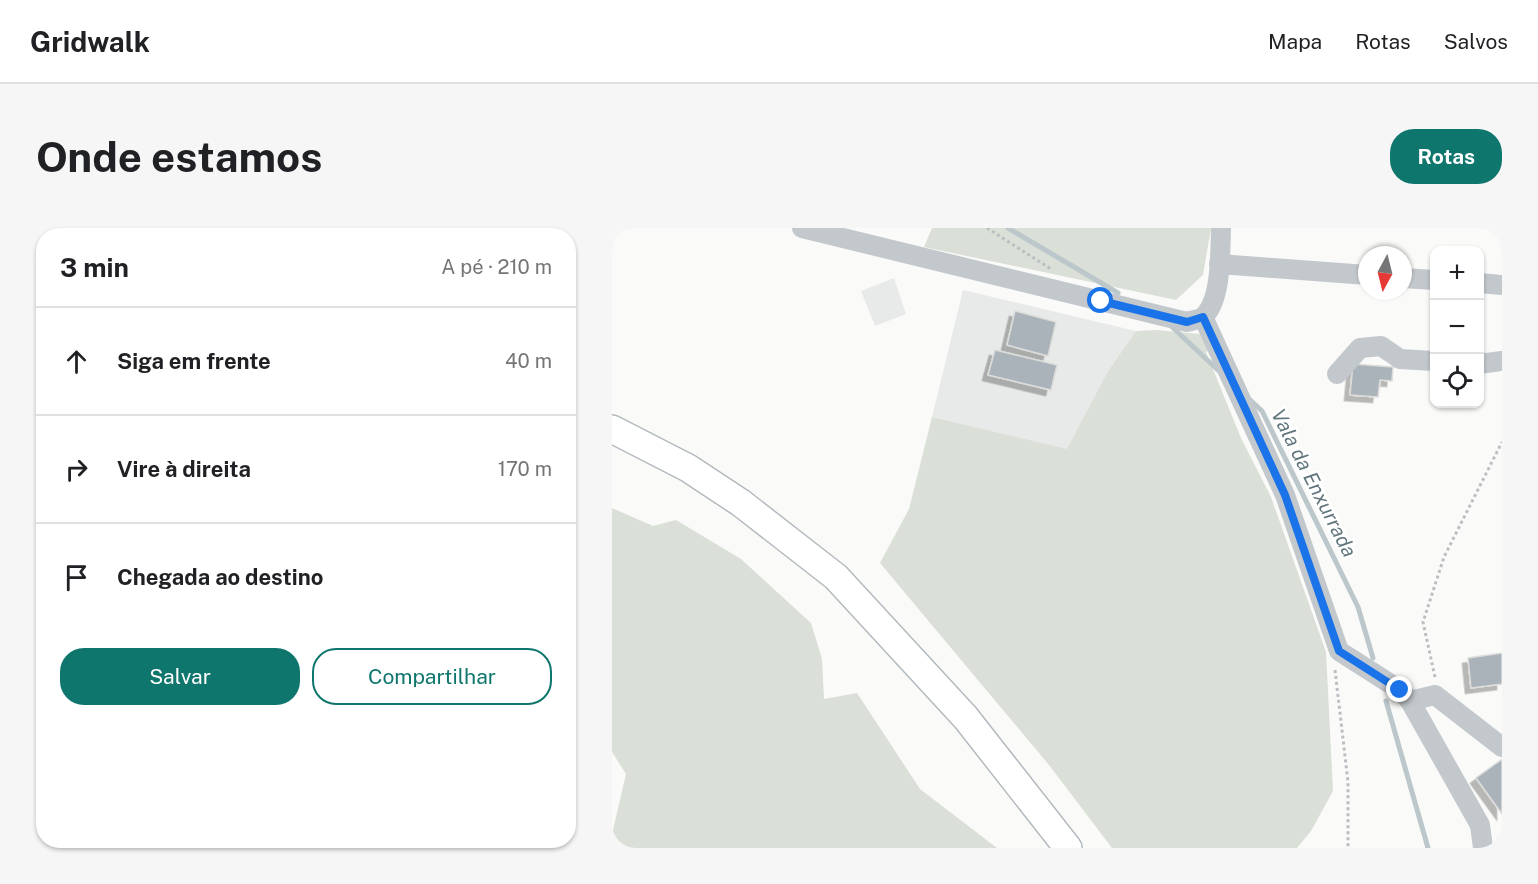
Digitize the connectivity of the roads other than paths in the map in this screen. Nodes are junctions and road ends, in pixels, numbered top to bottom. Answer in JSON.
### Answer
{"nodes":[{"id":1,"x":802,"y":228,"type":"edge"},
{"id":2,"x":1221,"y":228,"type":"edge"},
{"id":3,"x":1219,"y":264,"type":"junction"},
{"id":4,"x":1358,"y":274,"type":"edge"},
{"id":5,"x":1412,"y":279,"type":"edge"},
{"id":6,"x":1430,"y":280,"type":"edge"},
{"id":7,"x":1484,"y":284,"type":"edge"},
{"id":8,"x":1502,"y":285,"type":"edge"},
{"id":9,"x":1203,"y":317,"type":"junction"},
{"id":10,"x":1430,"y":361,"type":"edge"},
{"id":11,"x":1502,"y":361,"type":"edge"},
{"id":12,"x":1484,"y":363,"type":"edge"},
{"id":13,"x":1337,"y":374,"type":"dead end"},
{"id":14,"x":612,"y":429,"type":"edge"},
{"id":15,"x":1410,"y":701,"type":"junction"},
{"id":16,"x":1502,"y":747,"type":"edge"},
{"id":17,"x":1068,"y":848,"type":"edge"},
{"id":18,"x":1483,"y":848,"type":"edge"}],
"edges":[{"from":1,"to":9,"type":"street"},
{"from":2,"to":3,"type":"street"},
{"from":3,"to":4,"type":"street"},
{"from":3,"to":9,"type":"street"},
{"from":5,"to":6,"type":"street"},
{"from":7,"to":8,"type":"street"},
{"from":9,"to":15,"type":"street"},
{"from":10,"to":13,"type":"street"},
{"from":11,"to":12,"type":"street"},
{"from":14,"to":17,"type":"main road"},
{"from":15,"to":16,"type":"street"},
{"from":15,"to":18,"type":"street"}]}
